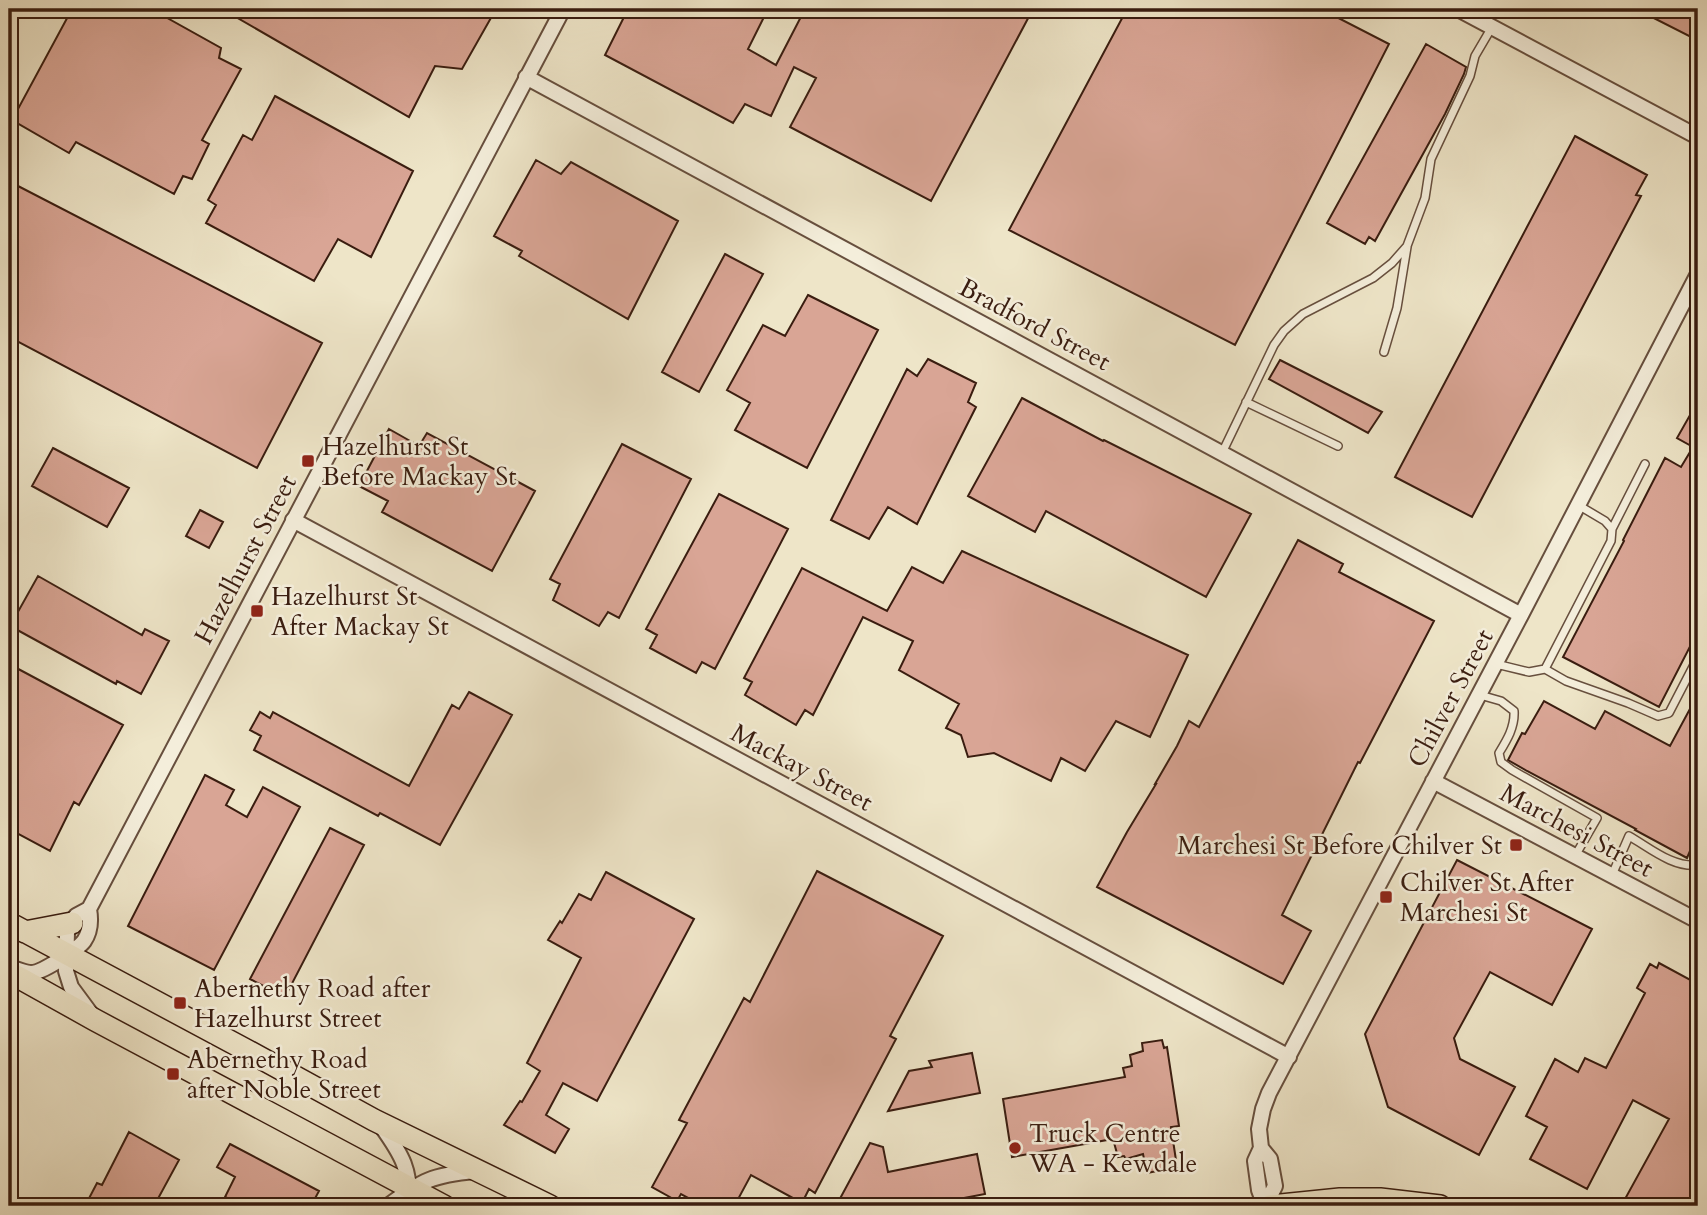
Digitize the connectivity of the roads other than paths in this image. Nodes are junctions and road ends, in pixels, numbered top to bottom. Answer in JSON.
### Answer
{"nodes":[{"id":1,"x":562,"y":9,"type":"edge"},
{"id":2,"x":1458,"y":9,"type":"edge"},
{"id":3,"x":1492,"y":27,"type":"junction"},
{"id":4,"x":526,"y":77,"type":"junction"},
{"id":5,"x":1698,"y":137,"type":"edge"},
{"id":6,"x":1407,"y":246,"type":"junction"},
{"id":7,"x":1698,"y":274,"type":"edge"},
{"id":8,"x":1384,"y":352,"type":"dead end"},
{"id":9,"x":1246,"y":402,"type":"junction"},
{"id":10,"x":1338,"y":446,"type":"dead end"},
{"id":11,"x":1222,"y":453,"type":"junction"},
{"id":12,"x":1645,"y":464,"type":"dead end"},
{"id":13,"x":1578,"y":505,"type":"junction"},
{"id":14,"x":293,"y":520,"type":"junction"},
{"id":15,"x":1612,"y":530,"type":"junction"},
{"id":16,"x":1521,"y":615,"type":"junction"},
{"id":17,"x":1698,"y":657,"type":"edge"},
{"id":18,"x":1495,"y":664,"type":"junction"},
{"id":19,"x":1545,"y":669,"type":"junction"},
{"id":20,"x":1479,"y":694,"type":"junction"},
{"id":21,"x":1433,"y":781,"type":"junction"},
{"id":22,"x":1575,"y":856,"type":"junction"},
{"id":23,"x":1698,"y":865,"type":"edge"},
{"id":24,"x":1611,"y":875,"type":"junction"},
{"id":25,"x":89,"y":909,"type":"junction"},
{"id":26,"x":1698,"y":921,"type":"edge"},
{"id":27,"x":72,"y":923,"type":"junction"},
{"id":28,"x":17,"y":928,"type":"edge"},
{"id":29,"x":66,"y":954,"type":"junction"},
{"id":30,"x":9,"y":970,"type":"edge"},
{"id":31,"x":95,"y":1020,"type":"junction"},
{"id":32,"x":1289,"y":1057,"type":"junction"},
{"id":33,"x":379,"y":1123,"type":"junction"},
{"id":34,"x":477,"y":1171,"type":"junction"},
{"id":35,"x":409,"y":1198,"type":"edge"},
{"id":36,"x":388,"y":1206,"type":"edge"},
{"id":37,"x":444,"y":1206,"type":"edge"},
{"id":38,"x":550,"y":1206,"type":"edge"},
{"id":39,"x":1267,"y":1206,"type":"edge"},
{"id":40,"x":1440,"y":1206,"type":"edge"}],
"edges":[{"from":1,"to":4,"type":"street","name":"Hazelhurst Street"},
{"from":2,"to":3,"type":"street"},
{"from":3,"to":5,"type":"street"},
{"from":3,"to":6,"type":"lane"},
{"from":4,"to":11,"type":"street","name":"Bradford Street"},
{"from":4,"to":14,"type":"street","name":"Hazelhurst Street"},
{"from":6,"to":8,"type":"lane"},
{"from":6,"to":9,"type":"lane"},
{"from":7,"to":13,"type":"street","name":"Chilver Street"},
{"from":9,"to":10,"type":"lane"},
{"from":9,"to":11,"type":"lane"},
{"from":11,"to":16,"type":"street","name":"Bradford Street"},
{"from":12,"to":15,"type":"lane"},
{"from":13,"to":15,"type":"lane"},
{"from":13,"to":16,"type":"street","name":"Chilver Street"},
{"from":14,"to":25,"type":"street","name":"Hazelhurst Street"},
{"from":14,"to":32,"type":"street","name":"Mackay Street"},
{"from":15,"to":19,"type":"lane"},
{"from":16,"to":18,"type":"street","name":"Chilver Street"},
{"from":17,"to":19,"type":"lane"},
{"from":18,"to":19,"type":"lane"},
{"from":18,"to":20,"type":"street","name":"Chilver Street"},
{"from":20,"to":21,"type":"street","name":"Chilver Street"},
{"from":20,"to":22,"type":"lane"},
{"from":21,"to":22,"type":"street","name":"Marchesi Street"},
{"from":21,"to":32,"type":"street","name":"Chilver Street"},
{"from":22,"to":24,"type":"street","name":"Marchesi Street"},
{"from":23,"to":24,"type":"lane"},
{"from":24,"to":26,"type":"street","name":"Marchesi Street"},
{"from":25,"to":27,"type":"street","name":"Hazelhurst Street"},
{"from":25,"to":29,"type":"street","name":"Hazelhurst Street"},
{"from":27,"to":28,"type":"main road"},
{"from":27,"to":29,"type":"street"},
{"from":28,"to":29,"type":"main road"},
{"from":29,"to":30,"type":"street","name":"Hazelhurst Street"},
{"from":29,"to":31,"type":"street"},
{"from":29,"to":33,"type":"main road"},
{"from":30,"to":31,"type":"main road"},
{"from":31,"to":35,"type":"main road"},
{"from":32,"to":39,"type":"street","name":"Chilver Street"},
{"from":33,"to":34,"type":"main road"},
{"from":33,"to":35,"type":"street"},
{"from":34,"to":35,"type":"street"},
{"from":34,"to":38,"type":"main road"},
{"from":35,"to":36,"type":"street"},
{"from":35,"to":37,"type":"main road"},
{"from":39,"to":40,"type":"main road"}]}
